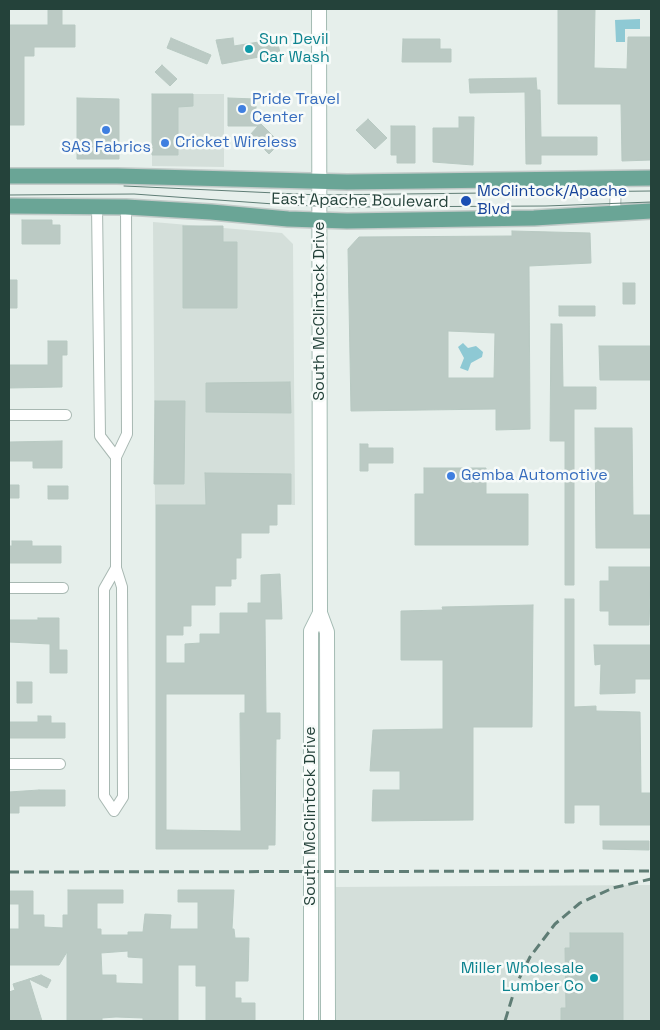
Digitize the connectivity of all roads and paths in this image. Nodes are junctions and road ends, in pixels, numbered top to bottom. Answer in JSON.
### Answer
{"nodes":[{"id":1,"x":319,"y":9,"type":"edge"},
{"id":2,"x":9,"y":176,"type":"edge"},
{"id":3,"x":651,"y":178,"type":"edge"},
{"id":4,"x":616,"y":179,"type":"junction"},
{"id":5,"x":319,"y":182,"type":"junction"},
{"id":6,"x":9,"y":206,"type":"edge"},
{"id":7,"x":97,"y":206,"type":"junction"},
{"id":8,"x":126,"y":207,"type":"junction"},
{"id":9,"x":651,"y":211,"type":"edge"},
{"id":10,"x":615,"y":213,"type":"junction"},
{"id":11,"x":319,"y":220,"type":"junction"},
{"id":12,"x":9,"y":415,"type":"edge"},
{"id":13,"x":66,"y":415,"type":"dead end"},
{"id":14,"x":116,"y":457,"type":"junction"},
{"id":15,"x":116,"y":568,"type":"junction"},
{"id":16,"x":9,"y":588,"type":"edge"},
{"id":17,"x":63,"y":588,"type":"dead end"},
{"id":18,"x":320,"y":612,"type":"junction"},
{"id":19,"x":9,"y":764,"type":"edge"},
{"id":20,"x":60,"y":764,"type":"dead end"},
{"id":21,"x":312,"y":1021,"type":"edge"},
{"id":22,"x":328,"y":1021,"type":"edge"}],
"edges":[{"from":1,"to":5,"type":"main road","name":"South McClintock Drive"},
{"from":2,"to":5,"type":"main road","name":"East Apache Boulevard"},
{"from":3,"to":4,"type":"main road","name":"East Apache Boulevard"},
{"from":4,"to":5,"type":"main road","name":"East Apache Boulevard"},
{"from":4,"to":10,"type":"street"},
{"from":5,"to":11,"type":"main road","name":"South McClintock Drive"},
{"from":6,"to":7,"type":"main road","name":"East Apache Boulevard"},
{"from":7,"to":8,"type":"main road","name":"East Apache Boulevard"},
{"from":7,"to":14,"type":"street"},
{"from":8,"to":11,"type":"main road","name":"East Apache Boulevard"},
{"from":8,"to":14,"type":"street"},
{"from":9,"to":10,"type":"main road","name":"East Apache Boulevard"},
{"from":10,"to":11,"type":"main road","name":"East Apache Boulevard"},
{"from":11,"to":18,"type":"main road","name":"South McClintock Drive"},
{"from":12,"to":13,"type":"street"},
{"from":14,"to":15,"type":"street"},
{"from":15,"to":15,"type":"street"},
{"from":16,"to":17,"type":"street"},
{"from":18,"to":21,"type":"main road","name":"South McClintock Drive"},
{"from":18,"to":22,"type":"main road","name":"South McClintock Drive"},
{"from":19,"to":20,"type":"street"}]}
